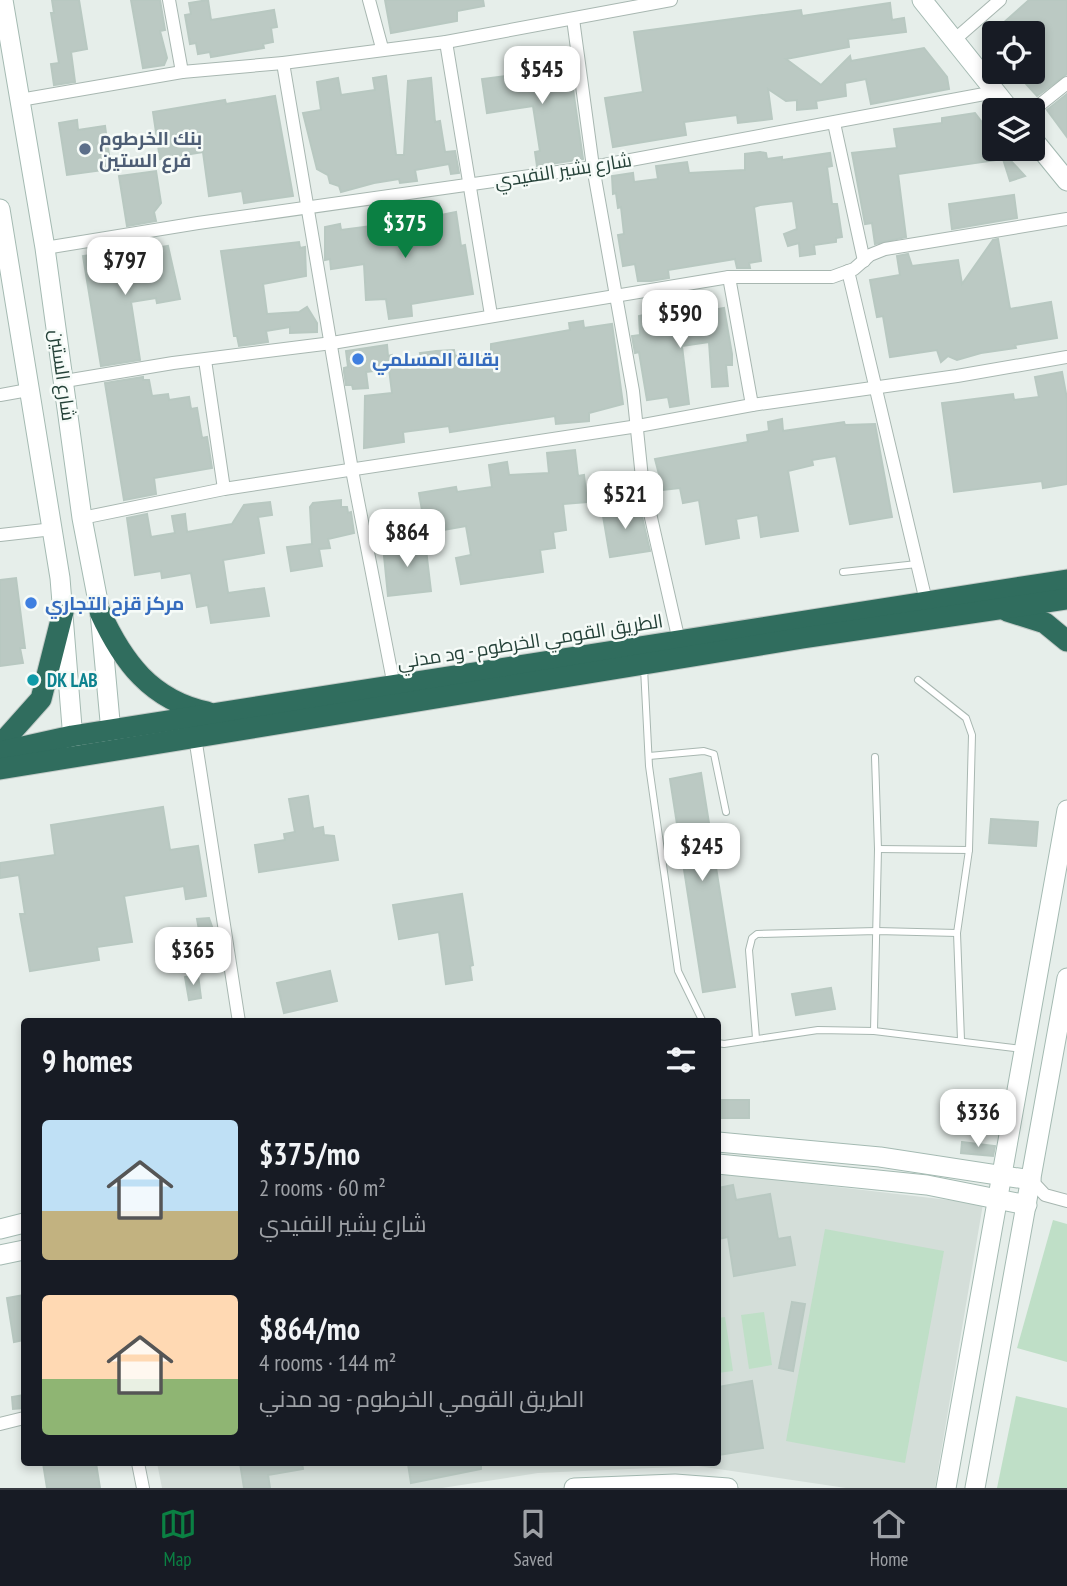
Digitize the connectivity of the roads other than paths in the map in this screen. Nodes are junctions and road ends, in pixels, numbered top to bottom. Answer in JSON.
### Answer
{"nodes":[{"id":1,"x":3,"y":0,"type":"edge"},
{"id":2,"x":169,"y":0,"type":"edge"},
{"id":3,"x":369,"y":0,"type":"edge"},
{"id":4,"x":671,"y":0,"type":"edge"},
{"id":5,"x":922,"y":0,"type":"edge"},
{"id":6,"x":1000,"y":0,"type":"edge"},
{"id":7,"x":625,"y":3,"type":"edge"},
{"id":8,"x":573,"y":19,"type":"junction"},
{"id":9,"x":953,"y":41,"type":"junction"},
{"id":10,"x":446,"y":42,"type":"junction"},
{"id":11,"x":382,"y":48,"type":"junction"},
{"id":12,"x":283,"y":63,"type":"junction"},
{"id":13,"x":182,"y":72,"type":"junction"},
{"id":14,"x":1067,"y":83,"type":"edge"},
{"id":15,"x":995,"y":92,"type":"junction"},
{"id":16,"x":1000,"y":98,"type":"edge"},
{"id":17,"x":20,"y":100,"type":"junction"},
{"id":18,"x":1045,"y":101,"type":"edge"},
{"id":19,"x":834,"y":122,"type":"junction"},
{"id":20,"x":1045,"y":154,"type":"edge"},
{"id":21,"x":593,"y":167,"type":"junction"},
{"id":22,"x":1067,"y":181,"type":"edge"},
{"id":23,"x":471,"y":183,"type":"junction"},
{"id":24,"x":308,"y":207,"type":"junction"},
{"id":25,"x":0,"y":209,"type":"edge"},
{"id":26,"x":1067,"y":219,"type":"edge"},
{"id":27,"x":45,"y":248,"type":"junction"},
{"id":28,"x":863,"y":261,"type":"junction"},
{"id":29,"x":5,"y":264,"type":"edge"},
{"id":30,"x":848,"y":271,"type":"junction"},
{"id":31,"x":729,"y":277,"type":"junction"},
{"id":32,"x":614,"y":294,"type":"junction"},
{"id":33,"x":491,"y":315,"type":"junction"},
{"id":34,"x":332,"y":342,"type":"junction"},
{"id":35,"x":1067,"y":357,"type":"edge"},
{"id":36,"x":205,"y":360,"type":"junction"},
{"id":37,"x":65,"y":381,"type":"junction"},
{"id":38,"x":874,"y":387,"type":"junction"},
{"id":39,"x":28,"y":390,"type":"junction"},
{"id":40,"x":0,"y":395,"type":"edge"},
{"id":41,"x":752,"y":405,"type":"junction"},
{"id":42,"x":638,"y":426,"type":"junction"},
{"id":43,"x":352,"y":470,"type":"junction"},
{"id":44,"x":224,"y":489,"type":"junction"},
{"id":45,"x":82,"y":518,"type":"junction"},
{"id":46,"x":0,"y":535,"type":"edge"},
{"id":47,"x":54,"y":538,"type":"junction"},
{"id":48,"x":88,"y":541,"type":"junction"},
{"id":49,"x":918,"y":564,"type":"junction"},
{"id":50,"x":93,"y":572,"type":"junction"},
{"id":51,"x":843,"y":572,"type":"dead end"},
{"id":52,"x":60,"y":578,"type":"junction"},
{"id":53,"x":1067,"y":580,"type":"edge"},
{"id":54,"x":1067,"y":599,"type":"edge"},
{"id":55,"x":926,"y":601,"type":"junction"},
{"id":56,"x":995,"y":608,"type":"junction"},
{"id":57,"x":63,"y":612,"type":"junction"},
{"id":58,"x":100,"y":612,"type":"junction"},
{"id":59,"x":679,"y":640,"type":"junction"},
{"id":60,"x":1067,"y":641,"type":"edge"},
{"id":61,"x":644,"y":664,"type":"junction"},
{"id":62,"x":918,"y":680,"type":"dead end"},
{"id":63,"x":394,"y":686,"type":"junction"},
{"id":64,"x":216,"y":714,"type":"junction"},
{"id":65,"x":195,"y":737,"type":"junction"},
{"id":66,"x":112,"y":741,"type":"junction"},
{"id":67,"x":0,"y":745,"type":"edge"},
{"id":68,"x":73,"y":747,"type":"junction"},
{"id":69,"x":0,"y":752,"type":"edge"},
{"id":70,"x":649,"y":756,"type":"junction"},
{"id":71,"x":875,"y":757,"type":"dead end"},
{"id":72,"x":0,"y":769,"type":"edge"},
{"id":73,"x":1067,"y":810,"type":"edge"},
{"id":74,"x":726,"y":812,"type":"dead end"},
{"id":75,"x":878,"y":849,"type":"junction"},
{"id":76,"x":969,"y":850,"type":"junction"},
{"id":77,"x":877,"y":931,"type":"junction"},
{"id":78,"x":957,"y":933,"type":"junction"},
{"id":79,"x":1067,"y":978,"type":"edge"},
{"id":80,"x":238,"y":1018,"type":"edge"},
{"id":81,"x":701,"y":1018,"type":"edge"},
{"id":82,"x":874,"y":1031,"type":"junction"},
{"id":83,"x":756,"y":1038,"type":"junction"},
{"id":84,"x":961,"y":1040,"type":"junction"},
{"id":85,"x":721,"y":1042,"type":"edge"},
{"id":86,"x":1024,"y":1049,"type":"junction"},
{"id":87,"x":721,"y":1142,"type":"edge"},
{"id":88,"x":721,"y":1164,"type":"edge"},
{"id":89,"x":931,"y":1164,"type":"junction"},
{"id":90,"x":1003,"y":1175,"type":"junction"},
{"id":91,"x":927,"y":1185,"type":"junction"},
{"id":92,"x":1038,"y":1187,"type":"junction"},
{"id":93,"x":999,"y":1199,"type":"junction"},
{"id":94,"x":1067,"y":1201,"type":"edge"},
{"id":95,"x":1027,"y":1205,"type":"junction"},
{"id":96,"x":21,"y":1224,"type":"edge"},
{"id":97,"x":0,"y":1229,"type":"edge"},
{"id":98,"x":21,"y":1251,"type":"edge"},
{"id":99,"x":0,"y":1255,"type":"edge"},
{"id":100,"x":979,"y":1307,"type":"junction"},
{"id":101,"x":1007,"y":1312,"type":"junction"},
{"id":102,"x":21,"y":1419,"type":"edge"},
{"id":103,"x":0,"y":1424,"type":"edge"},
{"id":104,"x":139,"y":1466,"type":"edge"},
{"id":105,"x":143,"y":1488,"type":"edge"},
{"id":106,"x":574,"y":1488,"type":"edge"},
{"id":107,"x":728,"y":1488,"type":"edge"},
{"id":108,"x":946,"y":1488,"type":"edge"},
{"id":109,"x":975,"y":1488,"type":"edge"}],
"edges":[{"from":1,"to":17,"type":"street","name":"شارع الستين"},
{"from":2,"to":13,"type":"street"},
{"from":3,"to":11,"type":"street"},
{"from":4,"to":7,"type":"street"},
{"from":5,"to":9,"type":"street"},
{"from":6,"to":9,"type":"street"},
{"from":7,"to":8,"type":"street"},
{"from":8,"to":10,"type":"street"},
{"from":8,"to":21,"type":"street"},
{"from":9,"to":15,"type":"street"},
{"from":10,"to":11,"type":"street"},
{"from":10,"to":23,"type":"street"},
{"from":11,"to":12,"type":"street"},
{"from":12,"to":13,"type":"street"},
{"from":12,"to":24,"type":"street"},
{"from":13,"to":17,"type":"street"},
{"from":14,"to":18,"type":"street"},
{"from":15,"to":16,"type":"street"},
{"from":15,"to":19,"type":"street","name":"شارع بشير النفيدي"},
{"from":17,"to":27,"type":"street","name":"شارع الستين"},
{"from":19,"to":21,"type":"street","name":"شارع بشير النفيدي"},
{"from":19,"to":28,"type":"street"},
{"from":20,"to":22,"type":"street"},
{"from":21,"to":23,"type":"street","name":"شارع بشير النفيدي"},
{"from":21,"to":32,"type":"street"},
{"from":23,"to":24,"type":"street","name":"شارع بشير النفيدي"},
{"from":23,"to":33,"type":"street"},
{"from":24,"to":27,"type":"street","name":"شارع بشير النفيدي"},
{"from":24,"to":34,"type":"street"},
{"from":25,"to":29,"type":"street","name":"شارع الستين"},
{"from":26,"to":28,"type":"street"},
{"from":27,"to":37,"type":"street","name":"شارع الستين"},
{"from":28,"to":30,"type":"street"},
{"from":29,"to":39,"type":"street","name":"شارع الستين"},
{"from":30,"to":31,"type":"street"},
{"from":30,"to":38,"type":"street"},
{"from":31,"to":32,"type":"street"},
{"from":31,"to":41,"type":"street"},
{"from":32,"to":33,"type":"street"},
{"from":32,"to":42,"type":"street"},
{"from":33,"to":34,"type":"street"},
{"from":34,"to":36,"type":"street"},
{"from":34,"to":43,"type":"street"},
{"from":35,"to":38,"type":"street"},
{"from":36,"to":37,"type":"street"},
{"from":36,"to":44,"type":"street"},
{"from":37,"to":45,"type":"street","name":"شارع الستين"},
{"from":38,"to":41,"type":"street"},
{"from":38,"to":49,"type":"street"},
{"from":39,"to":40,"type":"street"},
{"from":39,"to":47,"type":"street","name":"شارع الستين"},
{"from":41,"to":42,"type":"street"},
{"from":42,"to":43,"type":"street"},
{"from":42,"to":59,"type":"street"},
{"from":43,"to":44,"type":"street"},
{"from":43,"to":63,"type":"street"},
{"from":44,"to":45,"type":"street"},
{"from":45,"to":48,"type":"street","name":"شارع الستين"},
{"from":46,"to":47,"type":"street"},
{"from":47,"to":48,"type":"street"},
{"from":47,"to":52,"type":"street","name":"شارع الستين"},
{"from":48,"to":50,"type":"street","name":"شارع الستين"},
{"from":49,"to":51,"type":"lane"},
{"from":49,"to":55,"type":"street"},
{"from":50,"to":52,"type":"street"},
{"from":50,"to":58,"type":"street","name":"شارع الستين"},
{"from":52,"to":57,"type":"street","name":"شارع الستين"},
{"from":53,"to":55,"type":"highway","name":"الطريق القومي الخرطوم - ود مدني"},
{"from":54,"to":56,"type":"highway","name":"الطريق القومي الخرطوم - ود مدني"},
{"from":55,"to":59,"type":"highway","name":"الطريق القومي الخرطوم - ود مدني"},
{"from":56,"to":60,"type":"highway"},
{"from":56,"to":61,"type":"highway","name":"الطريق القومي الخرطوم - ود مدني"},
{"from":57,"to":67,"type":"highway"},
{"from":57,"to":68,"type":"street","name":"شارع الستين"},
{"from":58,"to":64,"type":"highway"},
{"from":58,"to":66,"type":"street","name":"شارع الستين"},
{"from":59,"to":63,"type":"highway","name":"الطريق القومي الخرطوم - ود مدني"},
{"from":61,"to":65,"type":"highway","name":"الطريق القومي الخرطوم - ود مدني"},
{"from":61,"to":70,"type":"lane"},
{"from":62,"to":76,"type":"lane"},
{"from":63,"to":64,"type":"highway","name":"الطريق القومي الخرطوم - ود مدني"},
{"from":64,"to":66,"type":"highway","name":"الطريق القومي الخرطوم - ود مدني"},
{"from":65,"to":66,"type":"highway","name":"الطريق القومي الخرطوم - ود مدني"},
{"from":65,"to":80,"type":"street"},
{"from":66,"to":68,"type":"highway","name":"الطريق القومي الخرطوم - ود مدني"},
{"from":68,"to":69,"type":"highway","name":"الطريق القومي الخرطوم - ود مدني"},
{"from":68,"to":72,"type":"highway"},
{"from":70,"to":74,"type":"lane"},
{"from":70,"to":81,"type":"lane"},
{"from":71,"to":75,"type":"lane"},
{"from":73,"to":86,"type":"street"},
{"from":75,"to":76,"type":"lane"},
{"from":75,"to":77,"type":"lane"},
{"from":76,"to":78,"type":"lane"},
{"from":77,"to":78,"type":"lane"},
{"from":77,"to":82,"type":"lane"},
{"from":77,"to":83,"type":"lane"},
{"from":78,"to":84,"type":"lane"},
{"from":79,"to":92,"type":"street"},
{"from":82,"to":83,"type":"lane"},
{"from":82,"to":84,"type":"lane"},
{"from":83,"to":85,"type":"lane"},
{"from":84,"to":86,"type":"lane"},
{"from":86,"to":90,"type":"street"},
{"from":87,"to":89,"type":"street"},
{"from":88,"to":91,"type":"street"},
{"from":89,"to":90,"type":"street"},
{"from":89,"to":91,"type":"street"},
{"from":90,"to":92,"type":"street"},
{"from":90,"to":93,"type":"street"},
{"from":91,"to":93,"type":"street"},
{"from":92,"to":94,"type":"street"},
{"from":92,"to":95,"type":"street"},
{"from":93,"to":95,"type":"street"},
{"from":93,"to":100,"type":"street"},
{"from":95,"to":101,"type":"street"},
{"from":96,"to":97,"type":"street"},
{"from":98,"to":99,"type":"street"},
{"from":100,"to":101,"type":"street"},
{"from":100,"to":108,"type":"street"},
{"from":101,"to":109,"type":"street"},
{"from":102,"to":103,"type":"street"},
{"from":104,"to":105,"type":"street"},
{"from":106,"to":107,"type":"street"}]}
